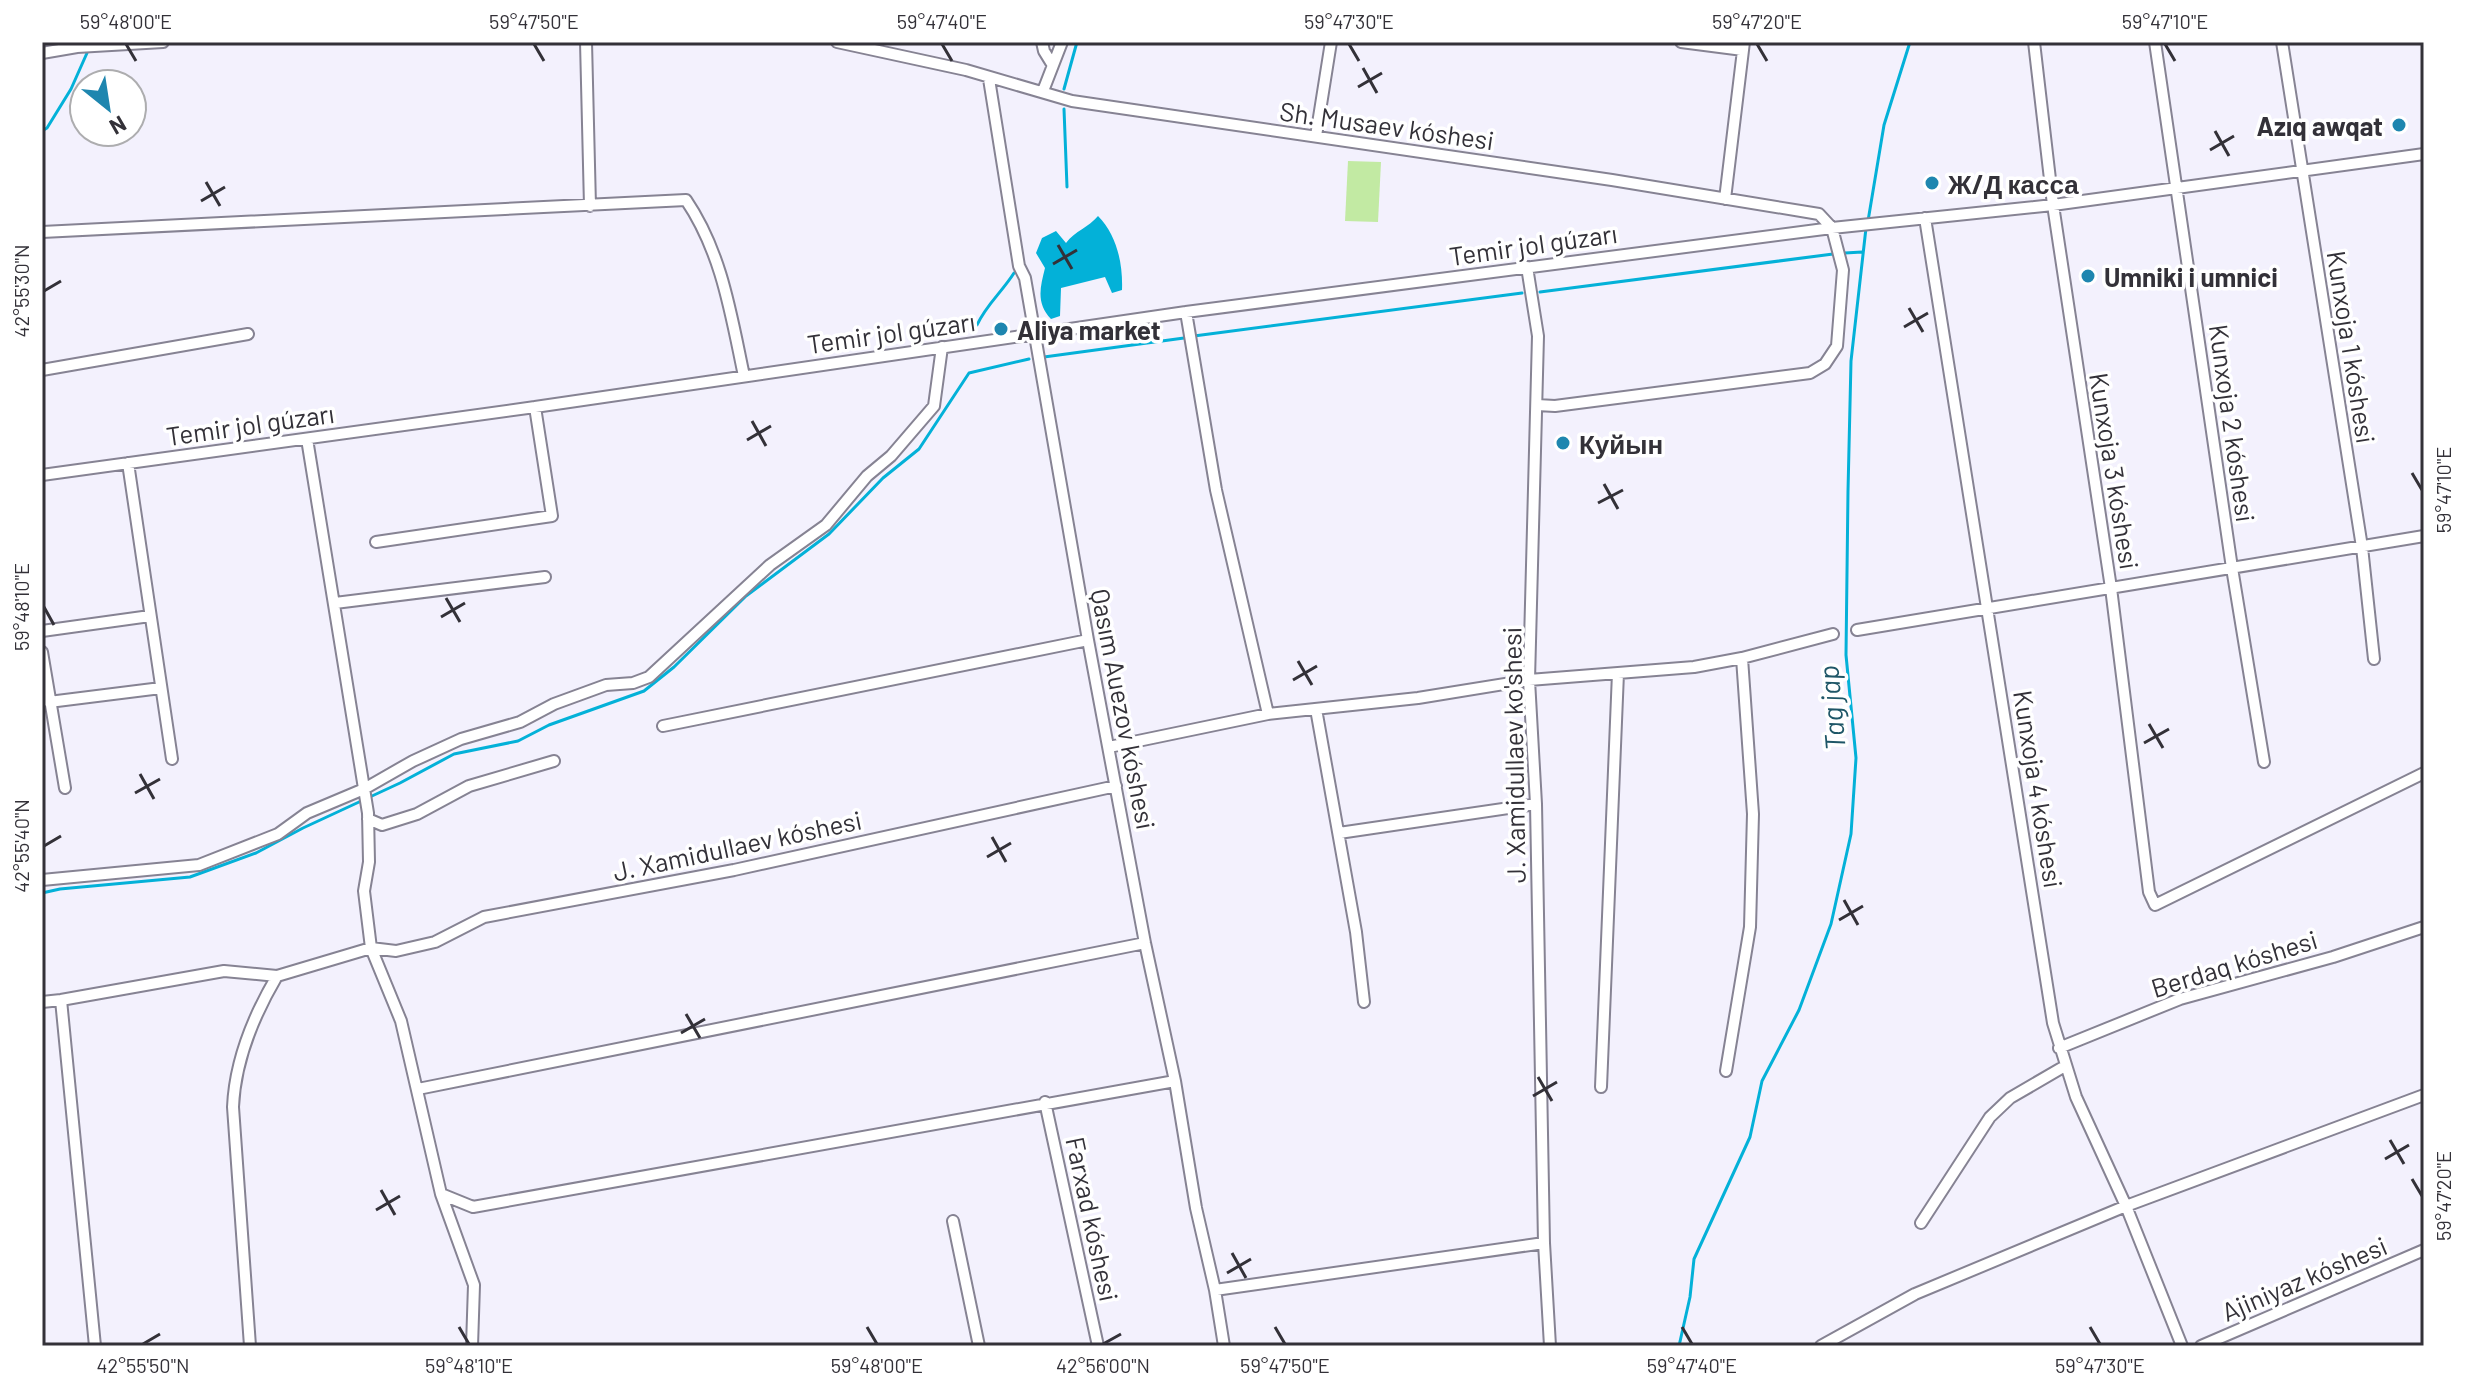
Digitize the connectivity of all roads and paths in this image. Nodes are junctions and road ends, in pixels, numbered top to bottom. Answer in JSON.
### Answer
{"nodes":[{"id":1,"x":163,"y":42,"type":"edge"},
{"id":2,"x":586,"y":42,"type":"edge"},
{"id":3,"x":837,"y":42,"type":"edge"},
{"id":4,"x":1042,"y":42,"type":"edge"},
{"id":5,"x":1062,"y":42,"type":"edge"},
{"id":6,"x":1331,"y":42,"type":"edge"},
{"id":7,"x":1681,"y":42,"type":"edge"},
{"id":8,"x":2034,"y":42,"type":"edge"},
{"id":9,"x":2155,"y":42,"type":"edge"},
{"id":10,"x":2282,"y":42,"type":"edge"},
{"id":11,"x":74,"y":44,"type":"edge"},
{"id":12,"x":1744,"y":46,"type":"edge"},
{"id":13,"x":42,"y":53,"type":"edge"},
{"id":14,"x":1052,"y":64,"type":"junction"},
{"id":15,"x":989,"y":79,"type":"junction"},
{"id":16,"x":1043,"y":91,"type":"junction"},
{"id":17,"x":1316,"y":136,"type":"junction"},
{"id":18,"x":2424,"y":154,"type":"edge"},
{"id":19,"x":2303,"y":171,"type":"junction"},
{"id":20,"x":2176,"y":189,"type":"junction"},
{"id":21,"x":1725,"y":199,"type":"junction"},
{"id":22,"x":2053,"y":205,"type":"junction"},
{"id":23,"x":590,"y":206,"type":"junction"},
{"id":24,"x":1925,"y":218,"type":"junction"},
{"id":25,"x":1837,"y":227,"type":"junction"},
{"id":26,"x":42,"y":232,"type":"edge"},
{"id":27,"x":1527,"y":267,"type":"junction"},
{"id":28,"x":1186,"y":312,"type":"junction"},
{"id":29,"x":248,"y":334,"type":"dead end"},
{"id":30,"x":1033,"y":334,"type":"junction"},
{"id":31,"x":942,"y":347,"type":"junction"},
{"id":32,"x":42,"y":370,"type":"edge"},
{"id":33,"x":744,"y":376,"type":"junction"},
{"id":34,"x":1537,"y":405,"type":"junction"},
{"id":35,"x":535,"y":407,"type":"junction"},
{"id":36,"x":307,"y":439,"type":"junction"},
{"id":37,"x":128,"y":463,"type":"junction"},
{"id":38,"x":42,"y":475,"type":"edge"},
{"id":39,"x":2424,"y":536,"type":"edge"},
{"id":40,"x":376,"y":542,"type":"dead end"},
{"id":41,"x":2362,"y":547,"type":"junction"},
{"id":42,"x":2232,"y":568,"type":"junction"},
{"id":43,"x":545,"y":577,"type":"dead end"},
{"id":44,"x":2111,"y":588,"type":"junction"},
{"id":45,"x":335,"y":603,"type":"junction"},
{"id":46,"x":1988,"y":608,"type":"junction"},
{"id":47,"x":150,"y":616,"type":"junction"},
{"id":48,"x":1857,"y":630,"type":"dead end"},
{"id":49,"x":42,"y":631,"type":"edge"},
{"id":50,"x":1833,"y":634,"type":"dead end"},
{"id":51,"x":1088,"y":640,"type":"junction"},
{"id":52,"x":42,"y":652,"type":"edge"},
{"id":53,"x":1742,"y":658,"type":"junction"},
{"id":54,"x":2374,"y":659,"type":"dead end"},
{"id":55,"x":1618,"y":673,"type":"junction"},
{"id":56,"x":1529,"y":680,"type":"junction"},
{"id":57,"x":161,"y":688,"type":"junction"},
{"id":58,"x":49,"y":702,"type":"junction"},
{"id":59,"x":1316,"y":709,"type":"junction"},
{"id":60,"x":1268,"y":714,"type":"junction"},
{"id":61,"x":663,"y":726,"type":"dead end"},
{"id":62,"x":1109,"y":747,"type":"junction"},
{"id":63,"x":172,"y":759,"type":"dead end"},
{"id":64,"x":554,"y":761,"type":"dead end"},
{"id":65,"x":2264,"y":762,"type":"dead end"},
{"id":66,"x":2424,"y":773,"type":"edge"},
{"id":67,"x":1116,"y":786,"type":"junction"},
{"id":68,"x":65,"y":788,"type":"dead end"},
{"id":69,"x":364,"y":789,"type":"junction"},
{"id":70,"x":1536,"y":804,"type":"junction"},
{"id":71,"x":368,"y":816,"type":"junction"},
{"id":72,"x":1339,"y":833,"type":"junction"},
{"id":73,"x":42,"y":880,"type":"edge"},
{"id":74,"x":2424,"y":927,"type":"edge"},
{"id":75,"x":1145,"y":943,"type":"junction"},
{"id":76,"x":371,"y":948,"type":"junction"},
{"id":77,"x":277,"y":976,"type":"junction"},
{"id":78,"x":61,"y":1000,"type":"junction"},
{"id":79,"x":42,"y":1002,"type":"edge"},
{"id":80,"x":1364,"y":1002,"type":"dead end"},
{"id":81,"x":2059,"y":1048,"type":"junction"},
{"id":82,"x":2065,"y":1066,"type":"junction"},
{"id":83,"x":1726,"y":1071,"type":"dead end"},
{"id":84,"x":1175,"y":1081,"type":"junction"},
{"id":85,"x":1601,"y":1087,"type":"dead end"},
{"id":86,"x":418,"y":1089,"type":"junction"},
{"id":87,"x":2424,"y":1095,"type":"edge"},
{"id":88,"x":1045,"y":1102,"type":"junction"},
{"id":89,"x":441,"y":1194,"type":"junction"},
{"id":90,"x":2126,"y":1206,"type":"junction"},
{"id":91,"x":953,"y":1221,"type":"dead end"},
{"id":92,"x":1921,"y":1223,"type":"dead end"},
{"id":93,"x":1544,"y":1243,"type":"junction"},
{"id":94,"x":2424,"y":1250,"type":"edge"},
{"id":95,"x":1215,"y":1290,"type":"junction"},
{"id":96,"x":95,"y":1346,"type":"edge"},
{"id":97,"x":250,"y":1346,"type":"edge"},
{"id":98,"x":472,"y":1346,"type":"edge"},
{"id":99,"x":979,"y":1346,"type":"edge"},
{"id":100,"x":1098,"y":1346,"type":"edge"},
{"id":101,"x":1224,"y":1346,"type":"edge"},
{"id":102,"x":1550,"y":1346,"type":"edge"},
{"id":103,"x":1821,"y":1346,"type":"edge"},
{"id":104,"x":2182,"y":1346,"type":"edge"},
{"id":105,"x":2201,"y":1346,"type":"edge"}],
"edges":[{"from":1,"to":11,"type":"street"},
{"from":2,"to":23,"type":"street"},
{"from":3,"to":15,"type":"street","name":"Sh. Musaev kóshesi"},
{"from":4,"to":14,"type":"street"},
{"from":5,"to":14,"type":"street"},
{"from":6,"to":17,"type":"street"},
{"from":7,"to":12,"type":"street"},
{"from":8,"to":22,"type":"street","name":"Kunxoja 3 kóshesi"},
{"from":9,"to":20,"type":"street","name":"Kunxoja 2 kóshesi"},
{"from":10,"to":19,"type":"street","name":"Kunxoja 1 kóshesi"},
{"from":11,"to":13,"type":"street"},
{"from":12,"to":21,"type":"street"},
{"from":14,"to":16,"type":"street"},
{"from":15,"to":16,"type":"street","name":"Sh. Musaev kóshesi"},
{"from":15,"to":30,"type":"street","name":"Qasım Auezov kóshesi"},
{"from":16,"to":17,"type":"street","name":"Sh. Musaev kóshesi"},
{"from":17,"to":21,"type":"street","name":"Sh. Musaev kóshesi"},
{"from":18,"to":19,"type":"street"},
{"from":19,"to":20,"type":"street"},
{"from":19,"to":41,"type":"street","name":"Kunxoja 1 kóshesi"},
{"from":20,"to":22,"type":"street"},
{"from":20,"to":42,"type":"street","name":"Kunxoja 2 kóshesi"},
{"from":21,"to":25,"type":"street","name":"Sh. Musaev kóshesi"},
{"from":22,"to":24,"type":"street"},
{"from":22,"to":44,"type":"street","name":"Kunxoja 3 kóshesi"},
{"from":23,"to":26,"type":"street"},
{"from":23,"to":33,"type":"street"},
{"from":24,"to":25,"type":"street","name":"Temir jol gúzarı"},
{"from":24,"to":46,"type":"street","name":"Kunxoja 4 kóshesi"},
{"from":25,"to":27,"type":"street","name":"Temir jol gúzarı"},
{"from":25,"to":34,"type":"street"},
{"from":27,"to":28,"type":"street","name":"Temir jol gúzarı"},
{"from":27,"to":34,"type":"street","name":"J. Xamidullaev ko'shesi"},
{"from":28,"to":30,"type":"street","name":"Temir jol gúzarı"},
{"from":28,"to":60,"type":"street"},
{"from":29,"to":32,"type":"street"},
{"from":30,"to":31,"type":"street","name":"Temir jol gúzarı"},
{"from":30,"to":51,"type":"street","name":"Qasım Auezov kóshesi"},
{"from":31,"to":33,"type":"street","name":"Temir jol gúzarı"},
{"from":31,"to":69,"type":"street"},
{"from":33,"to":35,"type":"street","name":"Temir jol gúzarı"},
{"from":34,"to":56,"type":"street","name":"J. Xamidullaev ko'shesi"},
{"from":35,"to":36,"type":"street","name":"Temir jol gúzarı"},
{"from":35,"to":40,"type":"street"},
{"from":36,"to":37,"type":"street","name":"Temir jol gúzarı"},
{"from":36,"to":45,"type":"street"},
{"from":37,"to":38,"type":"street","name":"Temir jol gúzarı"},
{"from":37,"to":47,"type":"street"},
{"from":39,"to":41,"type":"street"},
{"from":41,"to":42,"type":"street"},
{"from":41,"to":54,"type":"street","name":"Kunxoja 1 kóshesi"},
{"from":42,"to":44,"type":"street"},
{"from":42,"to":65,"type":"street","name":"Kunxoja 2 kóshesi"},
{"from":43,"to":45,"type":"street"},
{"from":44,"to":46,"type":"street"},
{"from":44,"to":66,"type":"street","name":"Kunxoja 3 kóshesi"},
{"from":45,"to":69,"type":"street"},
{"from":46,"to":48,"type":"street"},
{"from":46,"to":81,"type":"street","name":"Kunxoja 4 kóshesi"},
{"from":47,"to":49,"type":"street"},
{"from":47,"to":57,"type":"street"},
{"from":50,"to":53,"type":"street"},
{"from":51,"to":61,"type":"street"},
{"from":51,"to":62,"type":"street","name":"Qasım Auezov kóshesi"},
{"from":52,"to":58,"type":"street"},
{"from":53,"to":55,"type":"street"},
{"from":53,"to":83,"type":"street"},
{"from":55,"to":56,"type":"street"},
{"from":55,"to":85,"type":"street"},
{"from":56,"to":59,"type":"street"},
{"from":56,"to":70,"type":"street","name":"J. Xamidullaev ko'shesi"},
{"from":57,"to":58,"type":"street"},
{"from":57,"to":63,"type":"street"},
{"from":58,"to":68,"type":"street"},
{"from":59,"to":60,"type":"street"},
{"from":59,"to":72,"type":"street"},
{"from":60,"to":62,"type":"street"},
{"from":62,"to":67,"type":"street","name":"Qasım Auezov kóshesi"},
{"from":64,"to":71,"type":"street"},
{"from":67,"to":75,"type":"street","name":"Qasım Auezov kóshesi"},
{"from":67,"to":76,"type":"street","name":"J. Xamidullaev kóshesi"},
{"from":69,"to":71,"type":"street"},
{"from":69,"to":73,"type":"street"},
{"from":70,"to":72,"type":"street"},
{"from":70,"to":93,"type":"street","name":"J. Xamidullaev ko'shesi"},
{"from":71,"to":76,"type":"street"},
{"from":72,"to":80,"type":"street"},
{"from":74,"to":81,"type":"street","name":"Berdaq kóshesi"},
{"from":75,"to":84,"type":"street","name":"Qasım Auezov kóshesi"},
{"from":75,"to":86,"type":"street"},
{"from":76,"to":77,"type":"street","name":"J. Xamidullaev kóshesi"},
{"from":76,"to":86,"type":"street"},
{"from":77,"to":78,"type":"street"},
{"from":77,"to":97,"type":"street"},
{"from":78,"to":79,"type":"street"},
{"from":78,"to":96,"type":"street"},
{"from":81,"to":82,"type":"street","name":"Kunxoja 4 kóshesi"},
{"from":82,"to":90,"type":"street","name":"Kunxoja 4 kóshesi"},
{"from":82,"to":92,"type":"street"},
{"from":84,"to":88,"type":"street"},
{"from":84,"to":95,"type":"street","name":"Qasım Auezov kóshesi"},
{"from":86,"to":89,"type":"street"},
{"from":87,"to":90,"type":"street"},
{"from":88,"to":89,"type":"street"},
{"from":88,"to":100,"type":"street","name":"Farxad kóshesi"},
{"from":89,"to":98,"type":"street"},
{"from":90,"to":103,"type":"street"},
{"from":90,"to":104,"type":"street","name":"Kunxoja 4 kóshesi"},
{"from":91,"to":99,"type":"street"},
{"from":93,"to":95,"type":"street"},
{"from":93,"to":102,"type":"street","name":"J. Xamidullaev ko'shesi"},
{"from":94,"to":105,"type":"street","name":"Ajiniyaz kóshesi"},
{"from":95,"to":101,"type":"street","name":"Qasım Auezov kóshesi"}]}
